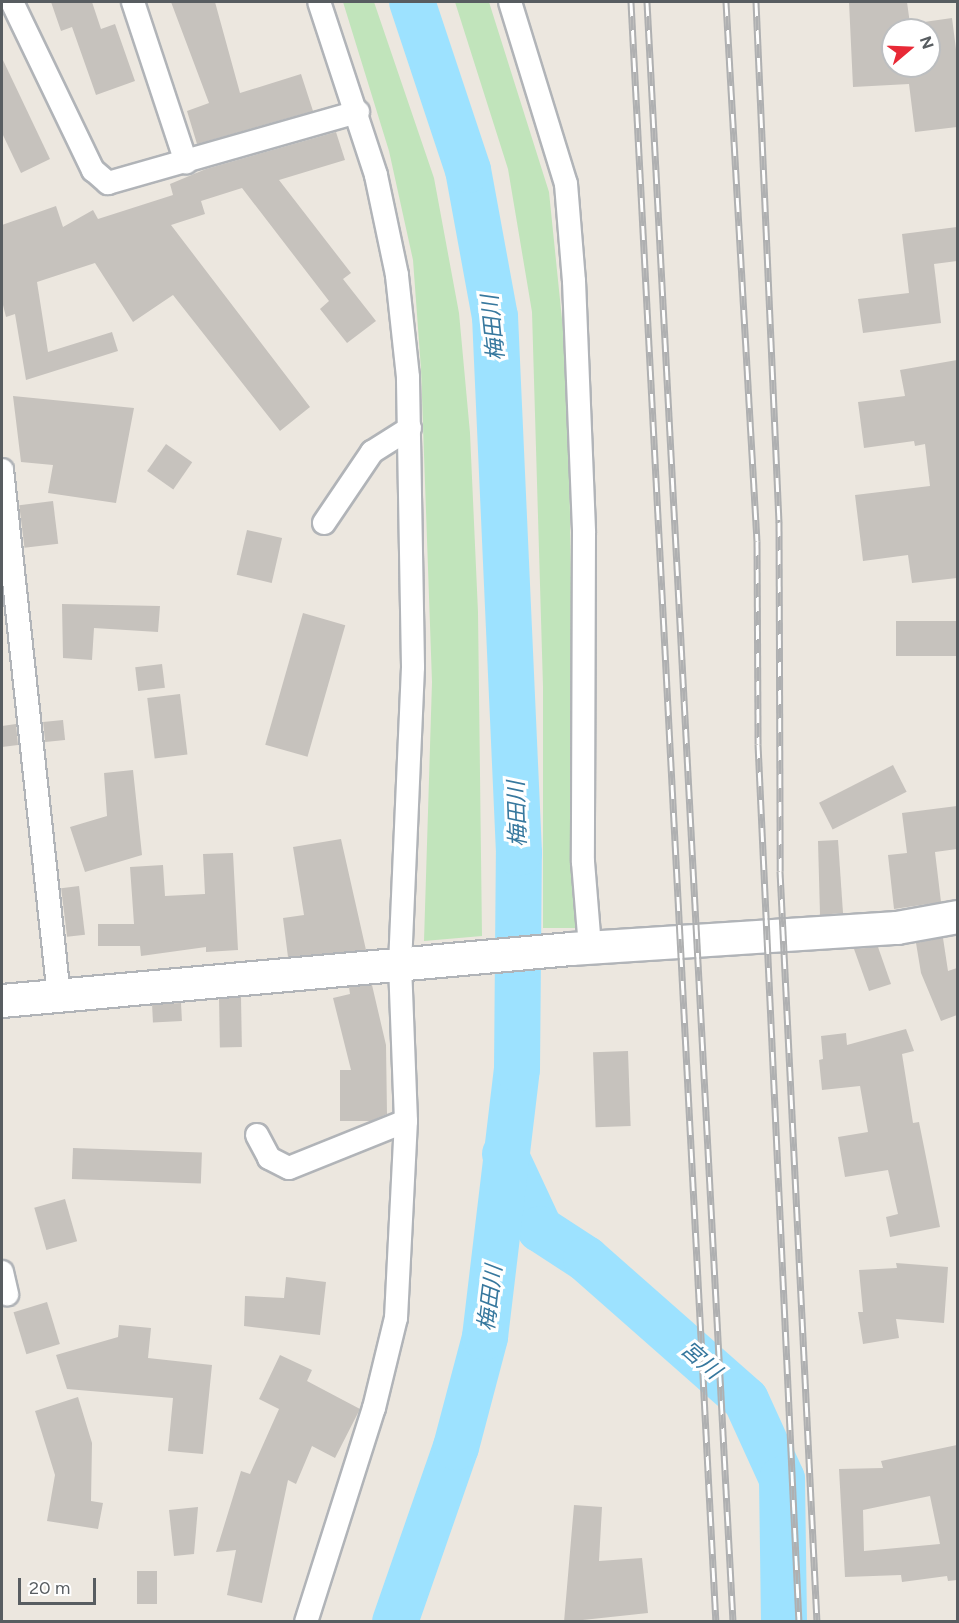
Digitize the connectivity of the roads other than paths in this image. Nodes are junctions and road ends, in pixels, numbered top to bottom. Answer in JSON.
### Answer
{"nodes":[{"id":1,"x":12,"y":2,"type":"edge"},
{"id":2,"x":133,"y":2,"type":"edge"},
{"id":3,"x":319,"y":2,"type":"edge"},
{"id":4,"x":510,"y":2,"type":"edge"},
{"id":5,"x":358,"y":112,"type":"junction"},
{"id":6,"x":186,"y":162,"type":"junction"},
{"id":7,"x":410,"y":428,"type":"junction"},
{"id":8,"x":2,"y":470,"type":"edge"},
{"id":9,"x":3,"y":522,"type":"edge"},
{"id":10,"x":324,"y":523,"type":"dead end"},
{"id":11,"x":9,"y":614,"type":"edge"},
{"id":12,"x":957,"y":917,"type":"edge"},
{"id":13,"x":580,"y":949,"type":"junction"},
{"id":14,"x":411,"y":964,"type":"junction"},
{"id":15,"x":59,"y":996,"type":"junction"},
{"id":16,"x":2,"y":1001,"type":"edge"},
{"id":17,"x":406,"y":1121,"type":"junction"},
{"id":18,"x":257,"y":1135,"type":"dead end"},
{"id":19,"x":2,"y":1272,"type":"edge"},
{"id":20,"x":7,"y":1294,"type":"dead end"},
{"id":21,"x":306,"y":1622,"type":"edge"}],
"edges":[{"from":1,"to":6,"type":"street"},
{"from":2,"to":6,"type":"street"},
{"from":3,"to":5,"type":"street"},
{"from":4,"to":13,"type":"street"},
{"from":5,"to":6,"type":"street"},
{"from":5,"to":7,"type":"street"},
{"from":7,"to":10,"type":"street"},
{"from":7,"to":14,"type":"street"},
{"from":8,"to":9,"type":"street"},
{"from":9,"to":11,"type":"street"},
{"from":11,"to":15,"type":"street"},
{"from":12,"to":13,"type":"street"},
{"from":13,"to":14,"type":"street"},
{"from":14,"to":15,"type":"street"},
{"from":14,"to":17,"type":"street"},
{"from":15,"to":16,"type":"street"},
{"from":17,"to":18,"type":"street"},
{"from":17,"to":21,"type":"street"},
{"from":19,"to":20,"type":"street"}]}
